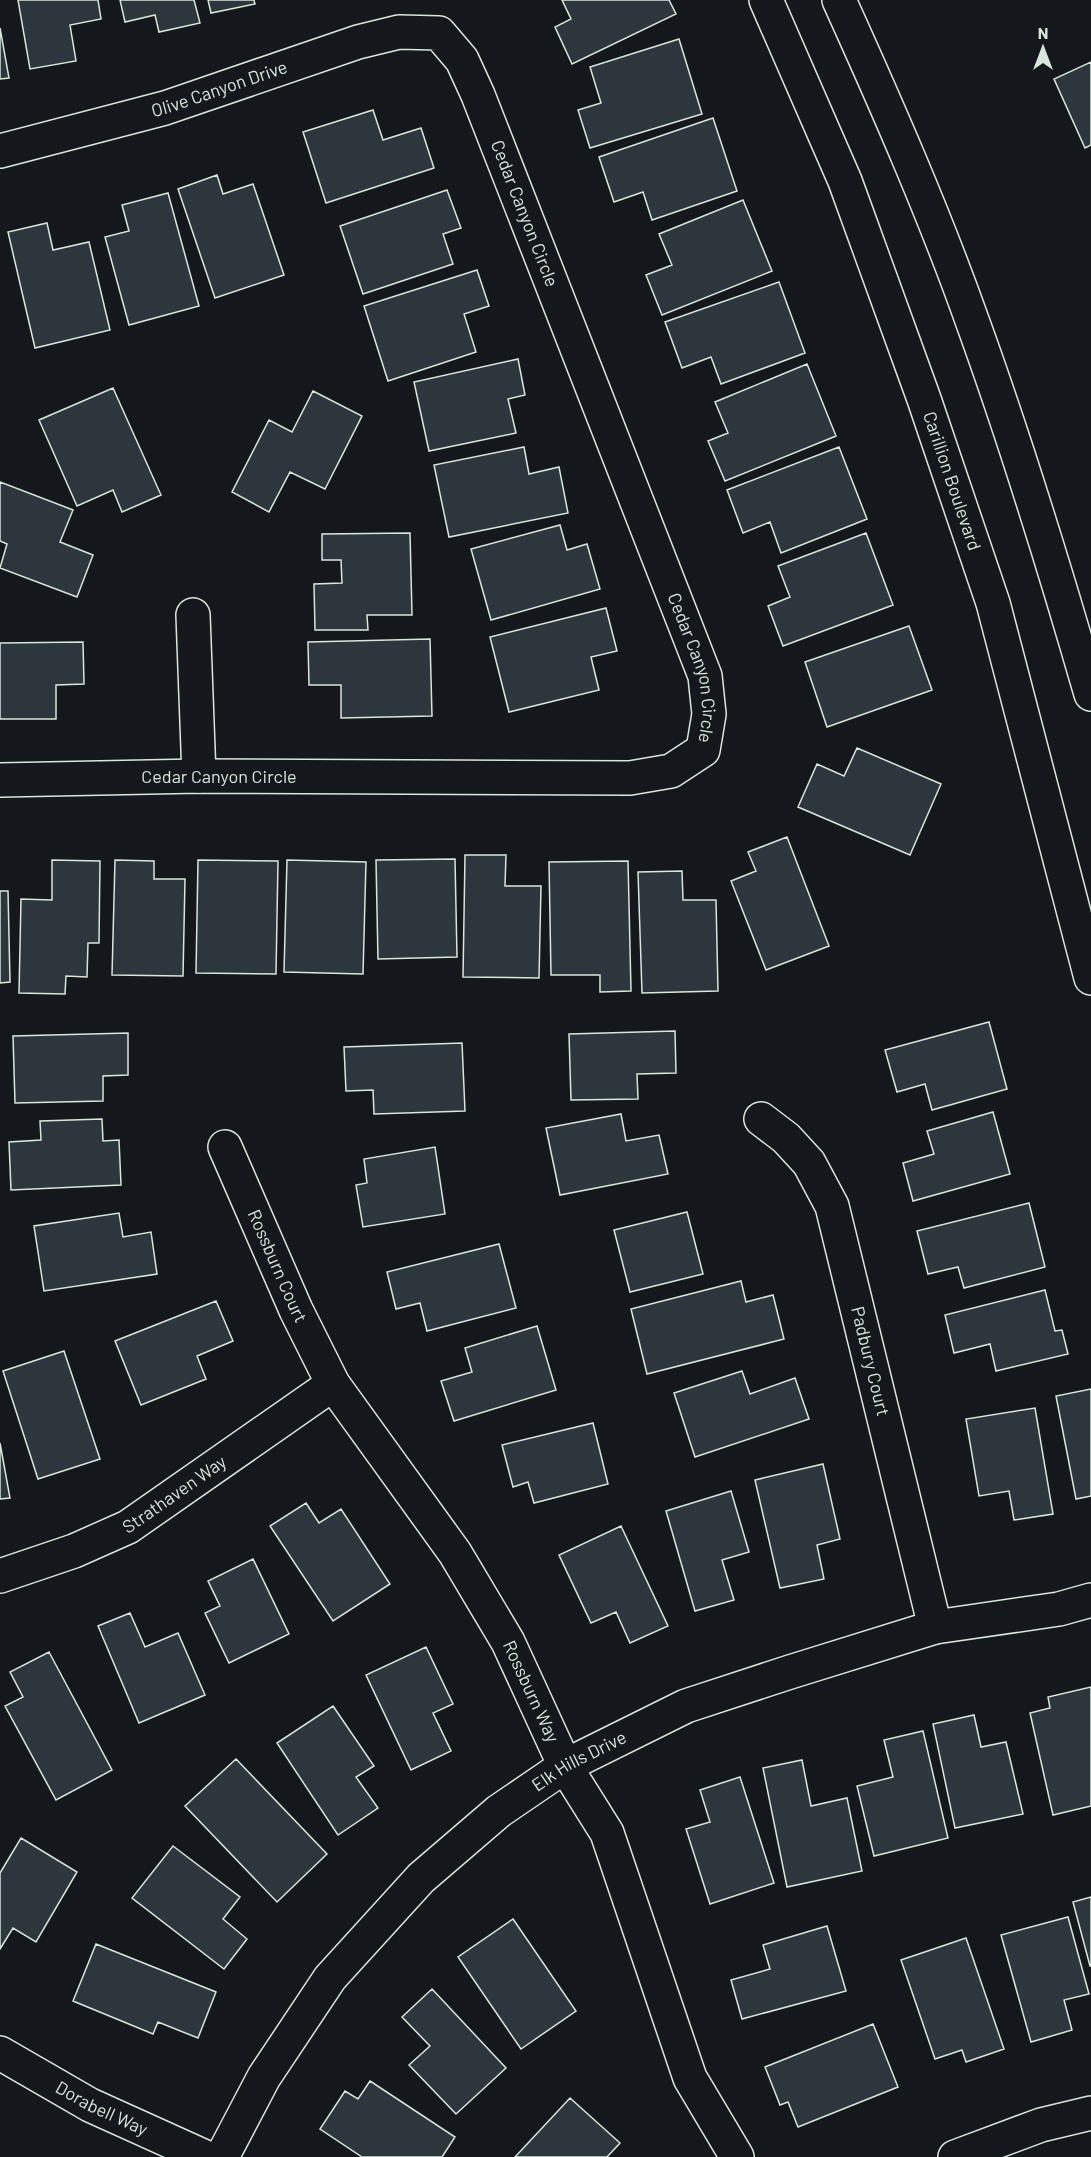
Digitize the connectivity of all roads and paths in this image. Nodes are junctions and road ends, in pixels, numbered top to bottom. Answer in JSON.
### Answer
{"nodes":[{"id":1,"x":766,"y":0,"type":"edge"},
{"id":2,"x":839,"y":0,"type":"edge"},
{"id":3,"x":439,"y":33,"type":"joint"},
{"id":4,"x":0,"y":151,"type":"edge"},
{"id":5,"x":193,"y":615,"type":"dead end"},
{"id":6,"x":1091,"y":694,"type":"edge"},
{"id":7,"x":199,"y":777,"type":"junction"},
{"id":8,"x":0,"y":780,"type":"edge"},
{"id":9,"x":1091,"y":978,"type":"edge"},
{"id":10,"x":761,"y":1119,"type":"dead end"},
{"id":11,"x":225,"y":1147,"type":"dead end"},
{"id":12,"x":333,"y":1384,"type":"junction"},
{"id":13,"x":0,"y":1576,"type":"edge"},
{"id":14,"x":1091,"y":1600,"type":"edge"},
{"id":15,"x":934,"y":1627,"type":"junction"},
{"id":16,"x":565,"y":1766,"type":"junction"},
{"id":17,"x":0,"y":2054,"type":"edge"},
{"id":18,"x":1091,"y":2113,"type":"edge"},
{"id":19,"x":205,"y":2157,"type":"edge"},
{"id":20,"x":222,"y":2157,"type":"edge"},
{"id":21,"x":737,"y":2157,"type":"edge"},
{"id":22,"x":956,"y":2157,"type":"edge"}],
"edges":[{"from":1,"to":9,"type":"street","name":"Carillion Boulevard"},
{"from":2,"to":6,"type":"street"},
{"from":3,"to":4,"type":"street","name":"Olive Canyon Drive"},
{"from":3,"to":7,"type":"street","name":"Cedar Canyon Circle"},
{"from":5,"to":7,"type":"street"},
{"from":7,"to":8,"type":"street","name":"Cedar Canyon Circle"},
{"from":10,"to":15,"type":"street","name":"Padbury Court"},
{"from":11,"to":12,"type":"street","name":"Rossburn Court"},
{"from":12,"to":13,"type":"street","name":"Strathaven Way"},
{"from":12,"to":16,"type":"street","name":"Rossburn Way"},
{"from":14,"to":15,"type":"street","name":"Elk Hills Drive"},
{"from":15,"to":16,"type":"street","name":"Elk Hills Drive"},
{"from":16,"to":20,"type":"street","name":"Elk Hills Drive"},
{"from":16,"to":21,"type":"street","name":"Rossburn Way"},
{"from":17,"to":19,"type":"street","name":"Dorabell Way"},
{"from":18,"to":22,"type":"street"}]}
